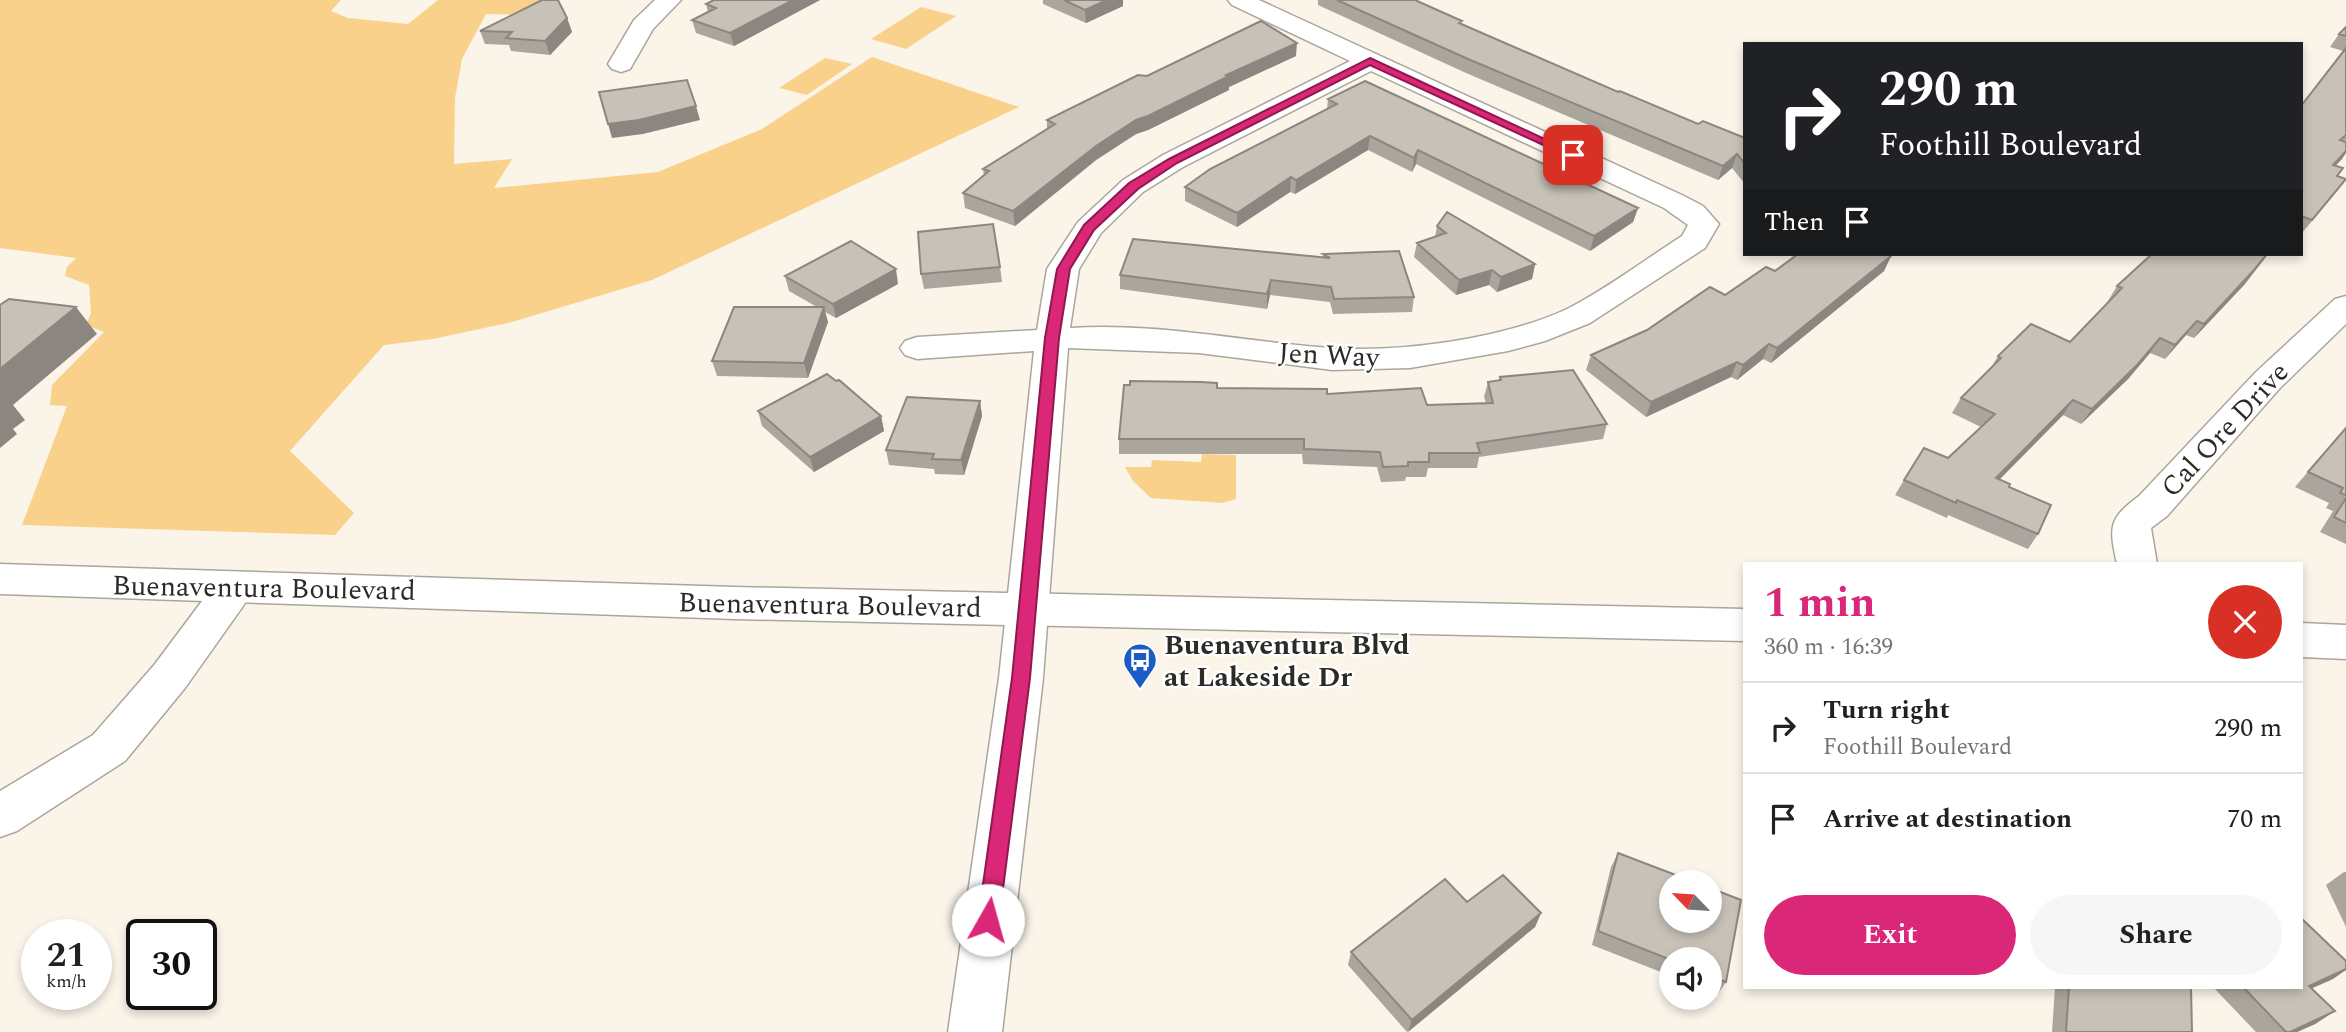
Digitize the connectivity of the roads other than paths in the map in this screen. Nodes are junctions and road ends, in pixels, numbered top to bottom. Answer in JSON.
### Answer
{"nodes":[{"id":1,"x":669,"y":0,"type":"edge"},
{"id":2,"x":1240,"y":0,"type":"edge"},
{"id":3,"x":1370,"y":61,"type":"junction"},
{"id":4,"x":621,"y":64,"type":"dead end"},
{"id":5,"x":2346,"y":306,"type":"edge"},
{"id":6,"x":1052,"y":338,"type":"junction"},
{"id":7,"x":917,"y":348,"type":"dead end"},
{"id":8,"x":2137,"y":562,"type":"edge"},
{"id":9,"x":0,"y":579,"type":"edge"},
{"id":10,"x":234,"y":588,"type":"junction"},
{"id":11,"x":1026,"y":607,"type":"junction"},
{"id":12,"x":1743,"y":625,"type":"edge"},
{"id":13,"x":2303,"y":640,"type":"edge"},
{"id":14,"x":2346,"y":642,"type":"edge"},
{"id":15,"x":0,"y":816,"type":"edge"},
{"id":16,"x":975,"y":1032,"type":"edge"}],
"edges":[{"from":1,"to":4,"type":"street"},
{"from":2,"to":3,"type":"street"},
{"from":3,"to":6,"type":"street"},
{"from":3,"to":6,"type":"street","name":"Jen Way"},
{"from":5,"to":8,"type":"street","name":"Cal Ore Drive"},
{"from":6,"to":7,"type":"street","name":"Jen Way"},
{"from":6,"to":11,"type":"street"},
{"from":9,"to":10,"type":"street","name":"Buenaventura Boulevard"},
{"from":10,"to":11,"type":"street","name":"Buenaventura Boulevard"},
{"from":10,"to":15,"type":"street"},
{"from":11,"to":12,"type":"street","name":"Buenaventura Boulevard"},
{"from":11,"to":16,"type":"street"},
{"from":13,"to":14,"type":"street"}]}
